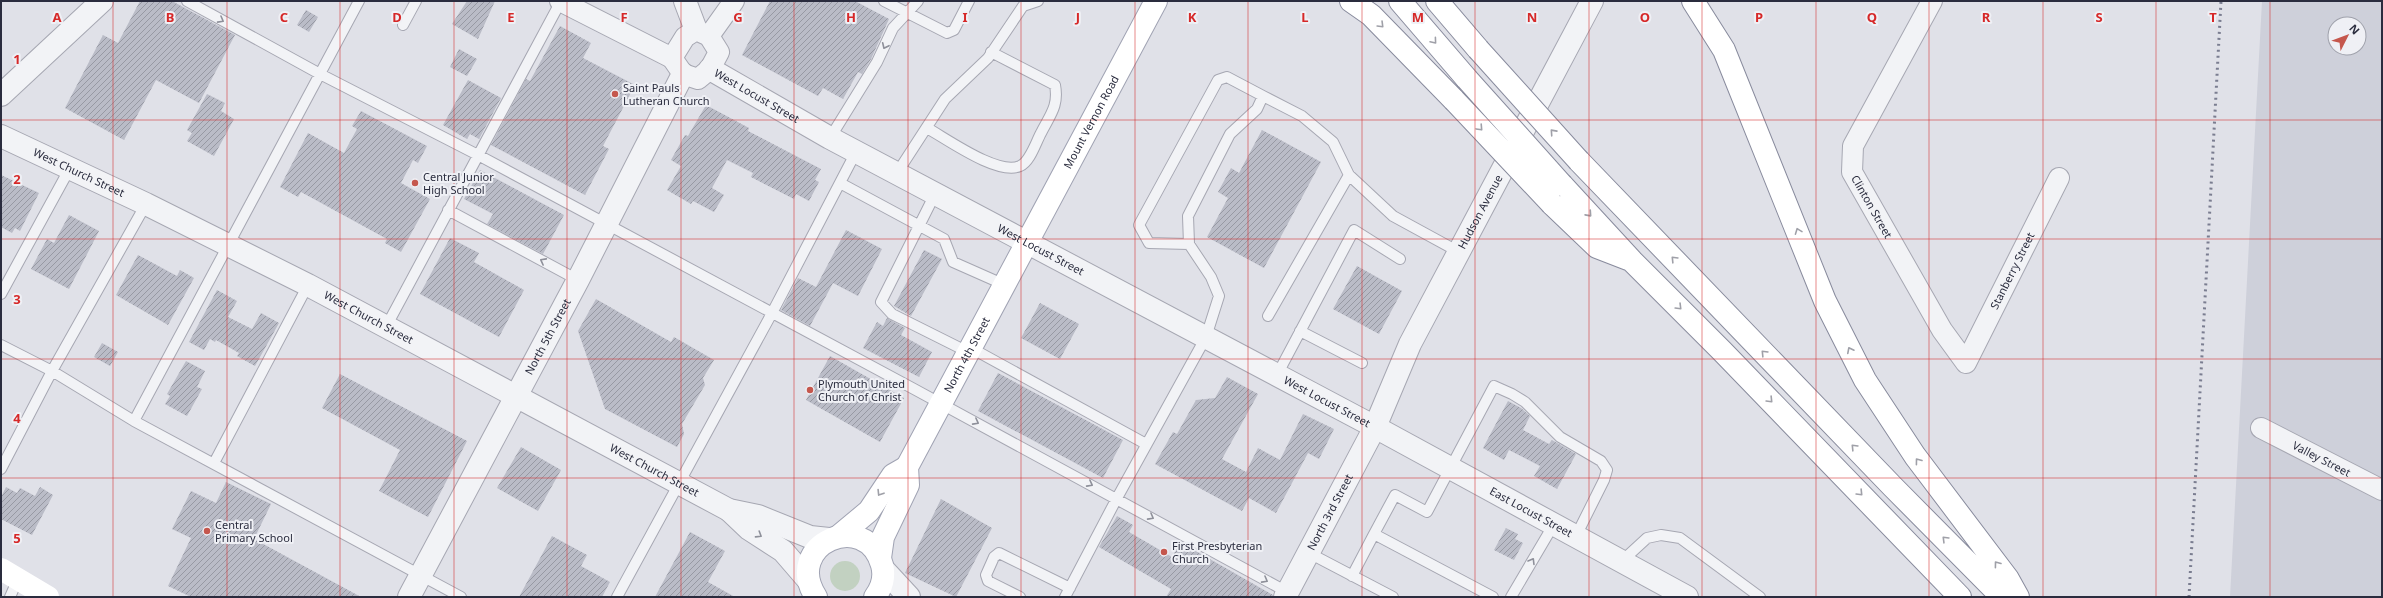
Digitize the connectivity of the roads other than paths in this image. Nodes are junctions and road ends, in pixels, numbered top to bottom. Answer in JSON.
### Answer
{"nodes":[{"id":1,"x":102,"y":1,"type":"edge"},
{"id":2,"x":187,"y":1,"type":"edge"},
{"id":3,"x":359,"y":1,"type":"edge"},
{"id":4,"x":416,"y":1,"type":"edge"},
{"id":5,"x":560,"y":1,"type":"edge"},
{"id":6,"x":686,"y":1,"type":"edge"},
{"id":7,"x":734,"y":1,"type":"edge"},
{"id":8,"x":884,"y":1,"type":"edge"},
{"id":9,"x":918,"y":1,"type":"edge"},
{"id":10,"x":969,"y":1,"type":"edge"},
{"id":11,"x":1038,"y":1,"type":"edge"},
{"id":12,"x":1156,"y":1,"type":"edge"},
{"id":13,"x":1351,"y":1,"type":"edge"},
{"id":14,"x":1400,"y":1,"type":"edge"},
{"id":15,"x":1437,"y":1,"type":"edge"},
{"id":16,"x":1592,"y":1,"type":"edge"},
{"id":17,"x":1693,"y":1,"type":"edge"},
{"id":18,"x":1929,"y":2,"type":"edge"},
{"id":19,"x":906,"y":13,"type":"junction"},
{"id":20,"x":403,"y":26,"type":"dead end"},
{"id":21,"x":702,"y":33,"type":"junction"},
{"id":22,"x":991,"y":52,"type":"junction"},
{"id":23,"x":678,"y":66,"type":"junction"},
{"id":24,"x":710,"y":70,"type":"junction"},
{"id":25,"x":320,"y":74,"type":"junction"},
{"id":26,"x":1,"y":95,"type":"edge"},
{"id":27,"x":1263,"y":96,"type":"junction"},
{"id":28,"x":926,"y":128,"type":"junction"},
{"id":29,"x":1,"y":136,"type":"edge"},
{"id":30,"x":830,"y":138,"type":"junction"},
{"id":31,"x":856,"y":152,"type":"junction"},
{"id":32,"x":478,"y":155,"type":"junction"},
{"id":33,"x":70,"y":168,"type":"junction"},
{"id":34,"x":897,"y":173,"type":"junction"},
{"id":35,"x":1349,"y":175,"type":"junction"},
{"id":36,"x":2059,"y":178,"type":"dead end"},
{"id":37,"x":840,"y":183,"type":"junction"},
{"id":38,"x":935,"y":194,"type":"junction"},
{"id":39,"x":146,"y":204,"type":"junction"},
{"id":40,"x":448,"y":210,"type":"junction"},
{"id":41,"x":605,"y":225,"type":"junction"},
{"id":42,"x":920,"y":225,"type":"junction"},
{"id":43,"x":1027,"y":243,"type":"junction"},
{"id":44,"x":1189,"y":244,"type":"junction"},
{"id":45,"x":229,"y":245,"type":"junction"},
{"id":46,"x":1460,"y":252,"type":"junction"},
{"id":47,"x":1400,"y":260,"type":"dead end"},
{"id":48,"x":1632,"y":261,"type":"junction"},
{"id":49,"x":578,"y":280,"type":"junction"},
{"id":50,"x":308,"y":285,"type":"junction"},
{"id":51,"x":1004,"y":285,"type":"junction"},
{"id":52,"x":1,"y":294,"type":"edge"},
{"id":53,"x":772,"y":313,"type":"junction"},
{"id":54,"x":1268,"y":316,"type":"dead end"},
{"id":55,"x":386,"y":327,"type":"junction"},
{"id":56,"x":1300,"y":331,"type":"junction"},
{"id":57,"x":1206,"y":337,"type":"junction"},
{"id":58,"x":1,"y":345,"type":"edge"},
{"id":59,"x":970,"y":350,"type":"junction"},
{"id":60,"x":1362,"y":363,"type":"dead end"},
{"id":61,"x":1966,"y":363,"type":"joint"},
{"id":62,"x":52,"y":371,"type":"junction"},
{"id":63,"x":1277,"y":375,"type":"junction"},
{"id":64,"x":515,"y":395,"type":"junction"},
{"id":65,"x":941,"y":404,"type":"junction"},
{"id":66,"x":134,"y":421,"type":"junction"},
{"id":67,"x":1375,"y":427,"type":"junction"},
{"id":68,"x":2261,"y":428,"type":"dead end"},
{"id":69,"x":1146,"y":444,"type":"junction"},
{"id":70,"x":214,"y":463,"type":"junction"},
{"id":71,"x":907,"y":466,"type":"junction"},
{"id":72,"x":1450,"y":468,"type":"junction"},
{"id":73,"x":1,"y":469,"type":"edge"},
{"id":74,"x":678,"y":484,"type":"junction"},
{"id":75,"x":2382,"y":490,"type":"edge"},
{"id":76,"x":1117,"y":498,"type":"junction"},
{"id":77,"x":730,"y":510,"type":"junction"},
{"id":78,"x":1554,"y":524,"type":"junction"},
{"id":79,"x":1374,"y":534,"type":"junction"},
{"id":80,"x":1576,"y":536,"type":"junction"},
{"id":81,"x":834,"y":538,"type":"junction"},
{"id":82,"x":1308,"y":553,"type":"junction"},
{"id":83,"x":1622,"y":561,"type":"junction"},
{"id":84,"x":882,"y":564,"type":"junction"},
{"id":85,"x":421,"y":575,"type":"junction"},
{"id":86,"x":1352,"y":576,"type":"junction"},
{"id":87,"x":10,"y":582,"type":"edge"},
{"id":88,"x":1070,"y":588,"type":"junction"},
{"id":89,"x":812,"y":591,"type":"edge"},
{"id":90,"x":1290,"y":596,"type":"edge"},
{"id":91,"x":48,"y":597,"type":"edge"},
{"id":92,"x":409,"y":597,"type":"edge"},
{"id":93,"x":462,"y":597,"type":"edge"},
{"id":94,"x":617,"y":597,"type":"edge"},
{"id":95,"x":875,"y":597,"type":"edge"},
{"id":96,"x":908,"y":597,"type":"edge"},
{"id":97,"x":1020,"y":597,"type":"edge"},
{"id":98,"x":1065,"y":597,"type":"edge"},
{"id":99,"x":1393,"y":597,"type":"edge"},
{"id":100,"x":1493,"y":597,"type":"edge"},
{"id":101,"x":1511,"y":597,"type":"edge"},
{"id":102,"x":1687,"y":597,"type":"edge"},
{"id":103,"x":1760,"y":597,"type":"edge"},
{"id":104,"x":1960,"y":597,"type":"edge"},
{"id":105,"x":2002,"y":597,"type":"edge"},
{"id":106,"x":2018,"y":597,"type":"edge"}],
"edges":[{"from":1,"to":26,"type":"street"},
{"from":2,"to":25,"type":"lane","one_way":true},
{"from":3,"to":25,"type":"lane"},
{"from":4,"to":20,"type":"lane"},
{"from":5,"to":23,"type":"street"},
{"from":5,"to":32,"type":"lane"},
{"from":6,"to":21,"type":"street"},
{"from":7,"to":21,"type":"street"},
{"from":8,"to":19,"type":"lane"},
{"from":9,"to":19,"type":"lane"},
{"from":10,"to":19,"type":"lane"},
{"from":11,"to":22,"type":"lane"},
{"from":12,"to":43,"type":"main road","name":"Mount Vernon Road"},
{"from":13,"to":48,"type":"main road","one_way":true,"bridge":true},
{"from":14,"to":48,"type":"main road","one_way":true,"bridge":true},
{"from":105,"to":15,"type":"main road","one_way":true,"bridge":true},
{"from":16,"to":46,"type":"street","name":"Hudson Avenue"},
{"from":106,"to":17,"type":"main road","one_way":true},
{"from":18,"to":61,"type":"street","name":"Clinton Street"},
{"from":19,"to":30,"type":"lane","one_way":true},
{"from":21,"to":23,"type":"street"},
{"from":21,"to":24,"type":"street"},
{"from":22,"to":28,"type":"lane"},
{"from":22,"to":28,"type":"lane"},
{"from":23,"to":24,"type":"street"},
{"from":23,"to":41,"type":"street","name":"North 5th Street"},
{"from":24,"to":30,"type":"street","name":"West Locust Street"},
{"from":25,"to":32,"type":"lane"},
{"from":25,"to":45,"type":"lane"},
{"from":27,"to":35,"type":"lane"},
{"from":27,"to":44,"type":"lane"},
{"from":27,"to":44,"type":"lane"},
{"from":28,"to":34,"type":"lane"},
{"from":29,"to":33,"type":"street","name":"West Church Street"},
{"from":30,"to":31,"type":"street","name":"West Locust Street"},
{"from":31,"to":34,"type":"street","name":"West Locust Street"},
{"from":31,"to":37,"type":"lane"},
{"from":32,"to":40,"type":"lane"},
{"from":32,"to":41,"type":"lane"},
{"from":33,"to":39,"type":"street","name":"West Church Street"},
{"from":33,"to":52,"type":"lane"},
{"from":34,"to":38,"type":"street","name":"West Locust Street"},
{"from":35,"to":46,"type":"lane"},
{"from":35,"to":54,"type":"lane"},
{"from":36,"to":61,"type":"street","name":"Stanberry Street"},
{"from":37,"to":42,"type":"lane"},
{"from":37,"to":53,"type":"lane"},
{"from":38,"to":42,"type":"lane"},
{"from":38,"to":43,"type":"street","name":"West Locust Street"},
{"from":39,"to":45,"type":"street","name":"West Church Street"},
{"from":39,"to":62,"type":"lane"},
{"from":49,"to":40,"type":"lane","one_way":true},
{"from":40,"to":55,"type":"lane"},
{"from":41,"to":49,"type":"street","name":"North 5th Street"},
{"from":41,"to":53,"type":"lane"},
{"from":42,"to":51,"type":"lane"},
{"from":42,"to":59,"type":"lane"},
{"from":43,"to":51,"type":"main road","name":"North 4th Street"},
{"from":43,"to":57,"type":"street","name":"West Locust Street"},
{"from":44,"to":57,"type":"lane"},
{"from":45,"to":50,"type":"street","name":"West Church Street"},
{"from":45,"to":66,"type":"lane"},
{"from":46,"to":67,"type":"street","name":"Hudson Avenue"},
{"from":47,"to":56,"type":"lane"},
{"from":48,"to":104,"type":"main road","one_way":true},
{"from":49,"to":64,"type":"street","name":"North 5th Street"},
{"from":50,"to":55,"type":"street","name":"West Church Street"},
{"from":50,"to":70,"type":"lane"},
{"from":51,"to":59,"type":"main road","name":"North 4th Street"},
{"from":53,"to":65,"type":"lane"},
{"from":53,"to":74,"type":"lane"},
{"from":55,"to":64,"type":"street","name":"West Church Street"},
{"from":56,"to":60,"type":"lane"},
{"from":56,"to":63,"type":"lane"},
{"from":57,"to":63,"type":"street","name":"West Locust Street"},
{"from":57,"to":69,"type":"lane"},
{"from":58,"to":62,"type":"lane"},
{"from":59,"to":65,"type":"main road","name":"North 4th Street"},
{"from":59,"to":69,"type":"lane"},
{"from":62,"to":66,"type":"lane"},
{"from":62,"to":73,"type":"lane"},
{"from":63,"to":67,"type":"street","name":"West Locust Street"},
{"from":64,"to":74,"type":"street","name":"West Church Street"},
{"from":64,"to":85,"type":"street","name":"North 5th Street"},
{"from":65,"to":71,"type":"main road","name":"North 4th Street"},
{"from":65,"to":76,"type":"lane","one_way":true},
{"from":66,"to":70,"type":"lane"},
{"from":67,"to":72,"type":"street","name":"East Locust Street"},
{"from":67,"to":82,"type":"street","name":"North 3rd Street"},
{"from":68,"to":75,"type":"street","name":"Valley Street"},
{"from":69,"to":76,"type":"lane"},
{"from":70,"to":85,"type":"lane"},
{"from":71,"to":81,"type":"main road","name":"North 4th Street","one_way":true},
{"from":71,"to":84,"type":"main road"},
{"from":72,"to":78,"type":"street","name":"East Locust Street"},
{"from":72,"to":79,"type":"lane"},
{"from":72,"to":80,"type":"lane"},
{"from":74,"to":77,"type":"street","name":"West Church Street"},
{"from":74,"to":94,"type":"lane"},
{"from":76,"to":88,"type":"lane"},
{"from":76,"to":90,"type":"lane","one_way":true},
{"from":77,"to":81,"type":"street","name":"West Church Street"},
{"from":77,"to":89,"type":"street","name":"West Church Street","one_way":true},
{"from":78,"to":80,"type":"street","name":"East Locust Street"},
{"from":101,"to":78,"type":"lane","one_way":true},
{"from":79,"to":86,"type":"lane"},
{"from":79,"to":100,"type":"lane"},
{"from":80,"to":83,"type":"street","name":"East Locust Street"},
{"from":81,"to":84,"type":"main road"},
{"from":81,"to":89,"type":"main road","name":"North 4th Street"},
{"from":82,"to":86,"type":"lane"},
{"from":82,"to":90,"type":"street","name":"North 3rd Street"},
{"from":83,"to":102,"type":"street","name":"East Locust Street"},
{"from":83,"to":103,"type":"lane"},
{"from":84,"to":95,"type":"main road"},
{"from":84,"to":96,"type":"street"},
{"from":85,"to":92,"type":"street","name":"North 5th Street"},
{"from":85,"to":93,"type":"lane"},
{"from":86,"to":99,"type":"lane"},
{"from":87,"to":91,"type":"main road"},
{"from":88,"to":97,"type":"lane"},
{"from":88,"to":98,"type":"lane"}]}
